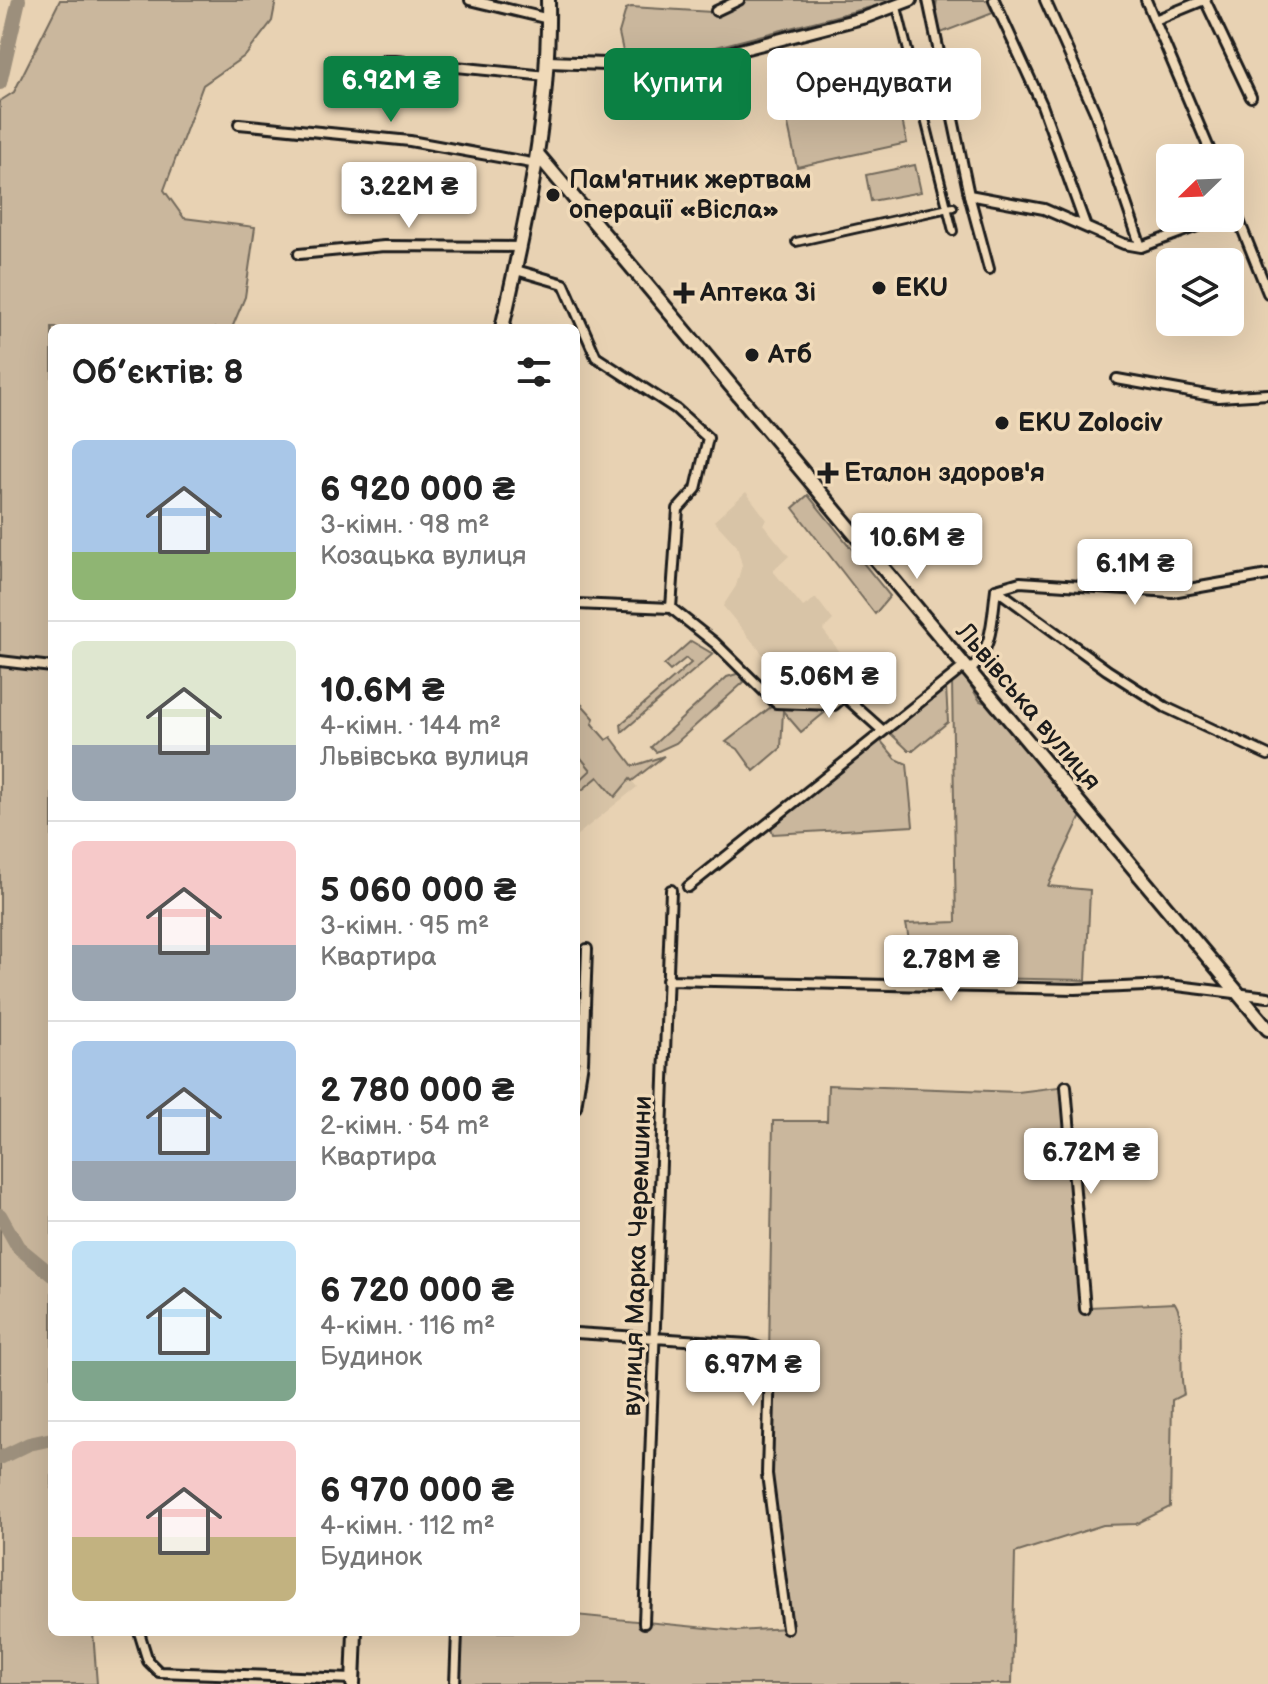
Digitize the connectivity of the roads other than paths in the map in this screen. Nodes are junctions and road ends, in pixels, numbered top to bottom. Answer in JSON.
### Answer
{"nodes":[{"id":1,"x":470,"y":0,"type":"edge"},
{"id":2,"x":548,"y":0,"type":"edge"},
{"id":3,"x":739,"y":0,"type":"edge"},
{"id":4,"x":911,"y":0,"type":"edge"},
{"id":5,"x":928,"y":0,"type":"edge"},
{"id":6,"x":994,"y":0,"type":"edge"},
{"id":7,"x":1045,"y":0,"type":"edge"},
{"id":8,"x":1146,"y":0,"type":"edge"},
{"id":9,"x":1205,"y":0,"type":"edge"},
{"id":10,"x":897,"y":7,"type":"junction"},
{"id":11,"x":716,"y":11,"type":"dead end"},
{"id":12,"x":549,"y":19,"type":"junction"},
{"id":13,"x":1155,"y":20,"type":"junction"},
{"id":14,"x":385,"y":60,"type":"dead end"},
{"id":15,"x":547,"y":69,"type":"junction"},
{"id":16,"x":1251,"y":97,"type":"dead end"},
{"id":17,"x":239,"y":124,"type":"dead end"},
{"id":18,"x":1207,"y":144,"type":"edge"},
{"id":19,"x":539,"y":160,"type":"junction"},
{"id":20,"x":969,"y":195,"type":"junction"},
{"id":21,"x":950,"y":208,"type":"junction"},
{"id":22,"x":1086,"y":227,"type":"junction"},
{"id":23,"x":953,"y":231,"type":"dead end"},
{"id":24,"x":1181,"y":232,"type":"edge"},
{"id":25,"x":1241,"y":232,"type":"edge"},
{"id":26,"x":796,"y":242,"type":"dead end"},
{"id":27,"x":521,"y":247,"type":"junction"},
{"id":28,"x":1141,"y":247,"type":"junction"},
{"id":29,"x":299,"y":254,"type":"dead end"},
{"id":30,"x":989,"y":269,"type":"dead end"},
{"id":31,"x":516,"y":270,"type":"junction"},
{"id":32,"x":1268,"y":293,"type":"edge"},
{"id":33,"x":503,"y":324,"type":"edge"},
{"id":34,"x":580,"y":324,"type":"edge"},
{"id":35,"x":580,"y":325,"type":"edge"},
{"id":36,"x":1117,"y":379,"type":"dead end"},
{"id":37,"x":1268,"y":394,"type":"edge"},
{"id":38,"x":1268,"y":575,"type":"edge"},
{"id":39,"x":996,"y":589,"type":"junction"},
{"id":40,"x":580,"y":604,"type":"edge"},
{"id":41,"x":671,"y":608,"type":"junction"},
{"id":42,"x":0,"y":661,"type":"edge"},
{"id":43,"x":48,"y":667,"type":"edge"},
{"id":44,"x":967,"y":668,"type":"junction"},
{"id":45,"x":883,"y":731,"type":"junction"},
{"id":46,"x":1268,"y":755,"type":"edge"},
{"id":47,"x":688,"y":887,"type":"dead end"},
{"id":48,"x":671,"y":890,"type":"dead end"},
{"id":49,"x":587,"y":949,"type":"dead end"},
{"id":50,"x":667,"y":980,"type":"junction"},
{"id":51,"x":1237,"y":992,"type":"junction"},
{"id":52,"x":1268,"y":997,"type":"edge"},
{"id":53,"x":1268,"y":1029,"type":"edge"},
{"id":54,"x":580,"y":1081,"type":"edge"},
{"id":55,"x":1066,"y":1086,"type":"dead end"},
{"id":56,"x":1085,"y":1309,"type":"dead end"},
{"id":57,"x":580,"y":1333,"type":"edge"},
{"id":58,"x":656,"y":1340,"type":"junction"},
{"id":59,"x":644,"y":1623,"type":"dead end"},
{"id":60,"x":787,"y":1628,"type":"dead end"},
{"id":61,"x":140,"y":1636,"type":"edge"},
{"id":62,"x":355,"y":1636,"type":"edge"},
{"id":63,"x":457,"y":1636,"type":"edge"},
{"id":64,"x":353,"y":1681,"type":"edge"},
{"id":65,"x":455,"y":1684,"type":"edge"}],
"edges":[{"from":1,"to":12,"type":"street"},
{"from":2,"to":12,"type":"main road"},
{"from":3,"to":11,"type":"street"},
{"from":4,"to":10,"type":"street"},
{"from":5,"to":20,"type":"street"},
{"from":6,"to":22,"type":"street"},
{"from":7,"to":28,"type":"street"},
{"from":8,"to":13,"type":"street"},
{"from":9,"to":13,"type":"street"},
{"from":9,"to":16,"type":"street"},
{"from":10,"to":15,"type":"street"},
{"from":10,"to":21,"type":"street"},
{"from":12,"to":15,"type":"main road"},
{"from":13,"to":18,"type":"street"},
{"from":14,"to":15,"type":"street"},
{"from":15,"to":19,"type":"main road"},
{"from":17,"to":19,"type":"street"},
{"from":19,"to":27,"type":"main road"},
{"from":19,"to":44,"type":"main road","name":"Львівська вулиця"},
{"from":20,"to":22,"type":"street"},
{"from":20,"to":30,"type":"street"},
{"from":21,"to":23,"type":"street"},
{"from":21,"to":26,"type":"street"},
{"from":22,"to":28,"type":"street"},
{"from":24,"to":28,"type":"street"},
{"from":25,"to":32,"type":"street"},
{"from":27,"to":29,"type":"street"},
{"from":27,"to":31,"type":"main road"},
{"from":31,"to":33,"type":"main road"},
{"from":31,"to":34,"type":"street"},
{"from":35,"to":41,"type":"street"},
{"from":36,"to":37,"type":"street"},
{"from":38,"to":39,"type":"street"},
{"from":39,"to":44,"type":"street"},
{"from":39,"to":46,"type":"street"},
{"from":40,"to":41,"type":"street"},
{"from":41,"to":45,"type":"street"},
{"from":42,"to":43,"type":"street"},
{"from":44,"to":45,"type":"street"},
{"from":44,"to":51,"type":"main road","name":"Львівська вулиця"},
{"from":45,"to":47,"type":"street"},
{"from":48,"to":50,"type":"street","name":"вулиця Марка Черемшини"},
{"from":49,"to":54,"type":"street"},
{"from":50,"to":51,"type":"street"},
{"from":50,"to":58,"type":"street","name":"вулиця Марка Черемшини"},
{"from":51,"to":52,"type":"street"},
{"from":51,"to":53,"type":"main road","name":"Львівська вулиця"},
{"from":55,"to":56,"type":"street"},
{"from":57,"to":58,"type":"street"},
{"from":58,"to":59,"type":"street","name":"вулиця Марка Черемшини"},
{"from":58,"to":60,"type":"street"},
{"from":61,"to":64,"type":"street"},
{"from":62,"to":64,"type":"main road"},
{"from":63,"to":65,"type":"street"}]}
